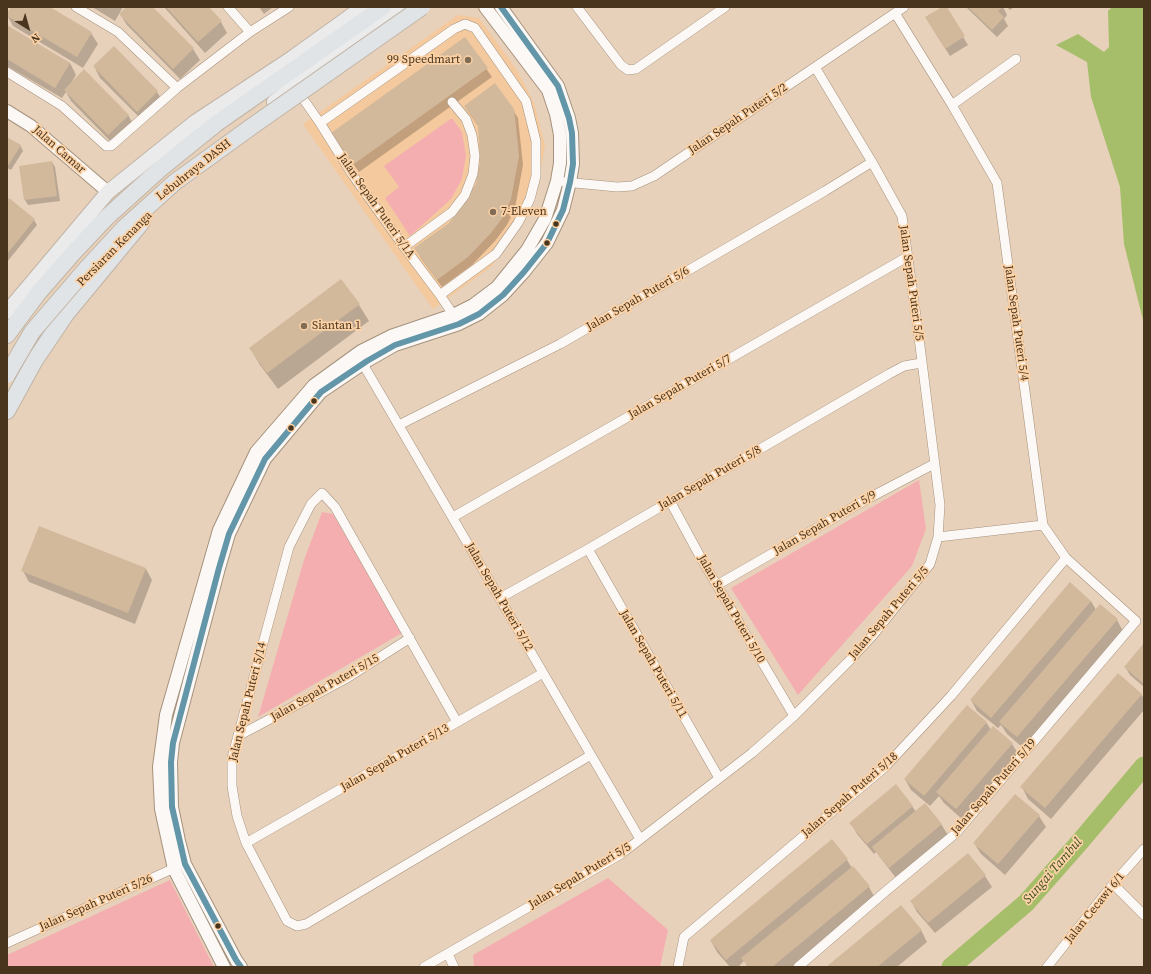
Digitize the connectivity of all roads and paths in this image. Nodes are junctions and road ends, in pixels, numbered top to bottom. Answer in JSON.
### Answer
{"nodes":[{"id":1,"x":76,"y":7,"type":"edge"},
{"id":2,"x":228,"y":7,"type":"edge"},
{"id":3,"x":289,"y":7,"type":"edge"},
{"id":4,"x":364,"y":7,"type":"edge"},
{"id":5,"x":377,"y":7,"type":"edge"},
{"id":6,"x":409,"y":7,"type":"edge"},
{"id":7,"x":422,"y":7,"type":"edge"},
{"id":8,"x":485,"y":7,"type":"edge"},
{"id":9,"x":501,"y":7,"type":"edge"},
{"id":10,"x":577,"y":7,"type":"edge"},
{"id":11,"x":725,"y":7,"type":"edge"},
{"id":12,"x":904,"y":7,"type":"edge"},
{"id":13,"x":393,"y":10,"type":"edge"},
{"id":14,"x":895,"y":13,"type":"junction"},
{"id":15,"x":250,"y":32,"type":"junction"},
{"id":16,"x":292,"y":58,"type":"junction"},
{"id":17,"x":1016,"y":60,"type":"dead end"},
{"id":18,"x":815,"y":67,"type":"junction"},
{"id":19,"x":7,"y":72,"type":"edge"},
{"id":20,"x":294,"y":86,"type":"junction"},
{"id":21,"x":177,"y":88,"type":"junction"},
{"id":22,"x":452,"y":102,"type":"dead end"},
{"id":23,"x":952,"y":105,"type":"junction"},
{"id":24,"x":7,"y":111,"type":"edge"},
{"id":25,"x":320,"y":123,"type":"junction"},
{"id":26,"x":872,"y":162,"type":"junction"},
{"id":27,"x":556,"y":181,"type":"junction"},
{"id":28,"x":570,"y":182,"type":"junction"},
{"id":29,"x":108,"y":192,"type":"junction"},
{"id":30,"x":142,"y":222,"type":"junction"},
{"id":31,"x":404,"y":247,"type":"junction"},
{"id":32,"x":907,"y":257,"type":"junction"},
{"id":33,"x":440,"y":295,"type":"junction"},
{"id":34,"x":7,"y":312,"type":"edge"},
{"id":35,"x":456,"y":320,"type":"junction"},
{"id":36,"x":7,"y":335,"type":"edge"},
{"id":37,"x":360,"y":359,"type":"junction"},
{"id":38,"x":921,"y":363,"type":"junction"},
{"id":39,"x":7,"y":369,"type":"edge"},
{"id":40,"x":7,"y":375,"type":"edge"},
{"id":41,"x":7,"y":411,"type":"edge"},
{"id":42,"x":399,"y":425,"type":"junction"},
{"id":43,"x":934,"y":464,"type":"junction"},
{"id":44,"x":670,"y":501,"type":"junction"},
{"id":45,"x":453,"y":517,"type":"junction"},
{"id":46,"x":1043,"y":525,"type":"junction"},
{"id":47,"x":938,"y":537,"type":"junction"},
{"id":48,"x":588,"y":549,"type":"junction"},
{"id":49,"x":1066,"y":558,"type":"junction"},
{"id":50,"x":717,"y":585,"type":"junction"},
{"id":51,"x":500,"y":598,"type":"junction"},
{"id":52,"x":1136,"y":621,"type":"joint"},
{"id":53,"x":410,"y":638,"type":"junction"},
{"id":54,"x":543,"y":673,"type":"junction"},
{"id":55,"x":794,"y":716,"type":"junction"},
{"id":56,"x":457,"y":722,"type":"junction"},
{"id":57,"x":238,"y":736,"type":"junction"},
{"id":58,"x":591,"y":755,"type":"junction"},
{"id":59,"x":719,"y":778,"type":"junction"},
{"id":60,"x":640,"y":840,"type":"junction"},
{"id":61,"x":246,"y":843,"type":"junction"},
{"id":62,"x":1144,"y":849,"type":"edge"},
{"id":63,"x":185,"y":864,"type":"junction"},
{"id":64,"x":174,"y":869,"type":"junction"},
{"id":65,"x":1113,"y":884,"type":"junction"},
{"id":66,"x":1144,"y":915,"type":"edge"},
{"id":67,"x":7,"y":943,"type":"edge"},
{"id":68,"x":448,"y":954,"type":"junction"},
{"id":69,"x":224,"y":967,"type":"edge"},
{"id":70,"x":241,"y":967,"type":"edge"},
{"id":71,"x":424,"y":967,"type":"edge"},
{"id":72,"x":454,"y":967,"type":"edge"},
{"id":73,"x":678,"y":967,"type":"edge"},
{"id":74,"x":798,"y":967,"type":"edge"},
{"id":75,"x":1047,"y":967,"type":"edge"}],
"edges":[{"from":1,"to":21,"type":"street"},
{"from":2,"to":15,"type":"street"},
{"from":3,"to":15,"type":"street"},
{"from":4,"to":16,"type":"main road"},
{"from":5,"to":16,"type":"main road"},
{"from":6,"to":13,"type":"main road","name":"Persiaran Kenanga"},
{"from":7,"to":40,"type":"highway","name":"Lebuhraya DASH","bridge":true},
{"from":8,"to":27,"type":"street"},
{"from":9,"to":28,"type":"street"},
{"from":10,"to":11,"type":"street"},
{"from":12,"to":14,"type":"street","name":"Jalan Sepah Puteri 5/2"},
{"from":13,"to":20,"type":"main road","name":"Persiaran Kenanga"},
{"from":13,"to":36,"type":"highway","name":"Lebuhraya DASH"},
{"from":14,"to":18,"type":"street","name":"Jalan Sepah Puteri 5/2"},
{"from":14,"to":23,"type":"street","name":"Jalan Sepah Puteri 5/4"},
{"from":15,"to":21,"type":"street"},
{"from":16,"to":29,"type":"main road"},
{"from":17,"to":23,"type":"street"},
{"from":18,"to":26,"type":"street","name":"Jalan Sepah Puteri 5/5"},
{"from":18,"to":28,"type":"street","name":"Jalan Sepah Puteri 5/2"},
{"from":19,"to":21,"type":"street"},
{"from":20,"to":25,"type":"street","name":"Jalan Sepah Puteri 5/1A"},
{"from":20,"to":30,"type":"main road","name":"Persiaran Kenanga"},
{"from":22,"to":31,"type":"street"},
{"from":23,"to":46,"type":"street","name":"Jalan Sepah Puteri 5/4"},
{"from":24,"to":29,"type":"street","name":"Jalan Camar"},
{"from":25,"to":31,"type":"street","name":"Jalan Sepah Puteri 5/1A"},
{"from":25,"to":33,"type":"street"},
{"from":26,"to":32,"type":"street","name":"Jalan Sepah Puteri 5/5"},
{"from":26,"to":42,"type":"street","name":"Jalan Sepah Puteri 5/6"},
{"from":27,"to":28,"type":"street","name":"Jalan Sepah Puteri 5/2"},
{"from":27,"to":35,"type":"street"},
{"from":28,"to":35,"type":"street"},
{"from":29,"to":34,"type":"main road"},
{"from":30,"to":39,"type":"main road","name":"Persiaran Kenanga"},
{"from":30,"to":41,"type":"highway"},
{"from":31,"to":33,"type":"street","name":"Jalan Sepah Puteri 5/1A"},
{"from":32,"to":38,"type":"street","name":"Jalan Sepah Puteri 5/5"},
{"from":32,"to":45,"type":"street","name":"Jalan Sepah Puteri 5/7"},
{"from":33,"to":35,"type":"street","name":"Jalan Sepah Puteri 5/1A"},
{"from":35,"to":37,"type":"street"},
{"from":37,"to":42,"type":"street","name":"Jalan Sepah Puteri 5/12"},
{"from":37,"to":63,"type":"street"},
{"from":37,"to":64,"type":"street"},
{"from":38,"to":43,"type":"street","name":"Jalan Sepah Puteri 5/5"},
{"from":38,"to":44,"type":"street","name":"Jalan Sepah Puteri 5/8"},
{"from":42,"to":45,"type":"street","name":"Jalan Sepah Puteri 5/12"},
{"from":43,"to":47,"type":"street","name":"Jalan Sepah Puteri 5/5"},
{"from":43,"to":50,"type":"street","name":"Jalan Sepah Puteri 5/9"},
{"from":44,"to":48,"type":"street","name":"Jalan Sepah Puteri 5/8"},
{"from":44,"to":50,"type":"street","name":"Jalan Sepah Puteri 5/10"},
{"from":45,"to":51,"type":"street","name":"Jalan Sepah Puteri 5/12"},
{"from":46,"to":47,"type":"street"},
{"from":46,"to":49,"type":"street","name":"Jalan Sepah Puteri 5/4"},
{"from":47,"to":55,"type":"street","name":"Jalan Sepah Puteri 5/5"},
{"from":48,"to":51,"type":"street","name":"Jalan Sepah Puteri 5/8"},
{"from":48,"to":59,"type":"street","name":"Jalan Sepah Puteri 5/11"},
{"from":49,"to":52,"type":"street","name":"Jalan Sepah Puteri 5/4"},
{"from":49,"to":73,"type":"street","name":"Jalan Sepah Puteri 5/18"},
{"from":50,"to":55,"type":"street","name":"Jalan Sepah Puteri 5/10"},
{"from":51,"to":54,"type":"street","name":"Jalan Sepah Puteri 5/12"},
{"from":52,"to":74,"type":"street","name":"Jalan Sepah Puteri 5/19"},
{"from":53,"to":56,"type":"street","name":"Jalan Sepah Puteri 5/14"},
{"from":53,"to":57,"type":"street","name":"Jalan Sepah Puteri 5/15"},
{"from":53,"to":57,"type":"street","name":"Jalan Sepah Puteri 5/14"},
{"from":54,"to":56,"type":"street","name":"Jalan Sepah Puteri 5/13"},
{"from":54,"to":58,"type":"street","name":"Jalan Sepah Puteri 5/12"},
{"from":55,"to":59,"type":"street","name":"Jalan Sepah Puteri 5/5"},
{"from":56,"to":61,"type":"street","name":"Jalan Sepah Puteri 5/13"},
{"from":57,"to":61,"type":"street","name":"Jalan Sepah Puteri 5/14"},
{"from":58,"to":60,"type":"street","name":"Jalan Sepah Puteri 5/12"},
{"from":58,"to":61,"type":"street","name":"Jalan Sepah Puteri 5/14"},
{"from":59,"to":60,"type":"street","name":"Jalan Sepah Puteri 5/5"},
{"from":60,"to":68,"type":"street","name":"Jalan Sepah Puteri 5/5"},
{"from":62,"to":65,"type":"street","name":"Jalan Cecawi 6/1"},
{"from":63,"to":64,"type":"street","name":"Jalan Sepah Puteri 5/26"},
{"from":63,"to":70,"type":"street"},
{"from":64,"to":67,"type":"street","name":"Jalan Sepah Puteri 5/26"},
{"from":64,"to":69,"type":"street"},
{"from":65,"to":66,"type":"street"},
{"from":65,"to":75,"type":"street","name":"Jalan Cecawi 6/1"},
{"from":68,"to":71,"type":"street","name":"Jalan Sepah Puteri 5/5"},
{"from":68,"to":72,"type":"street"}]}
